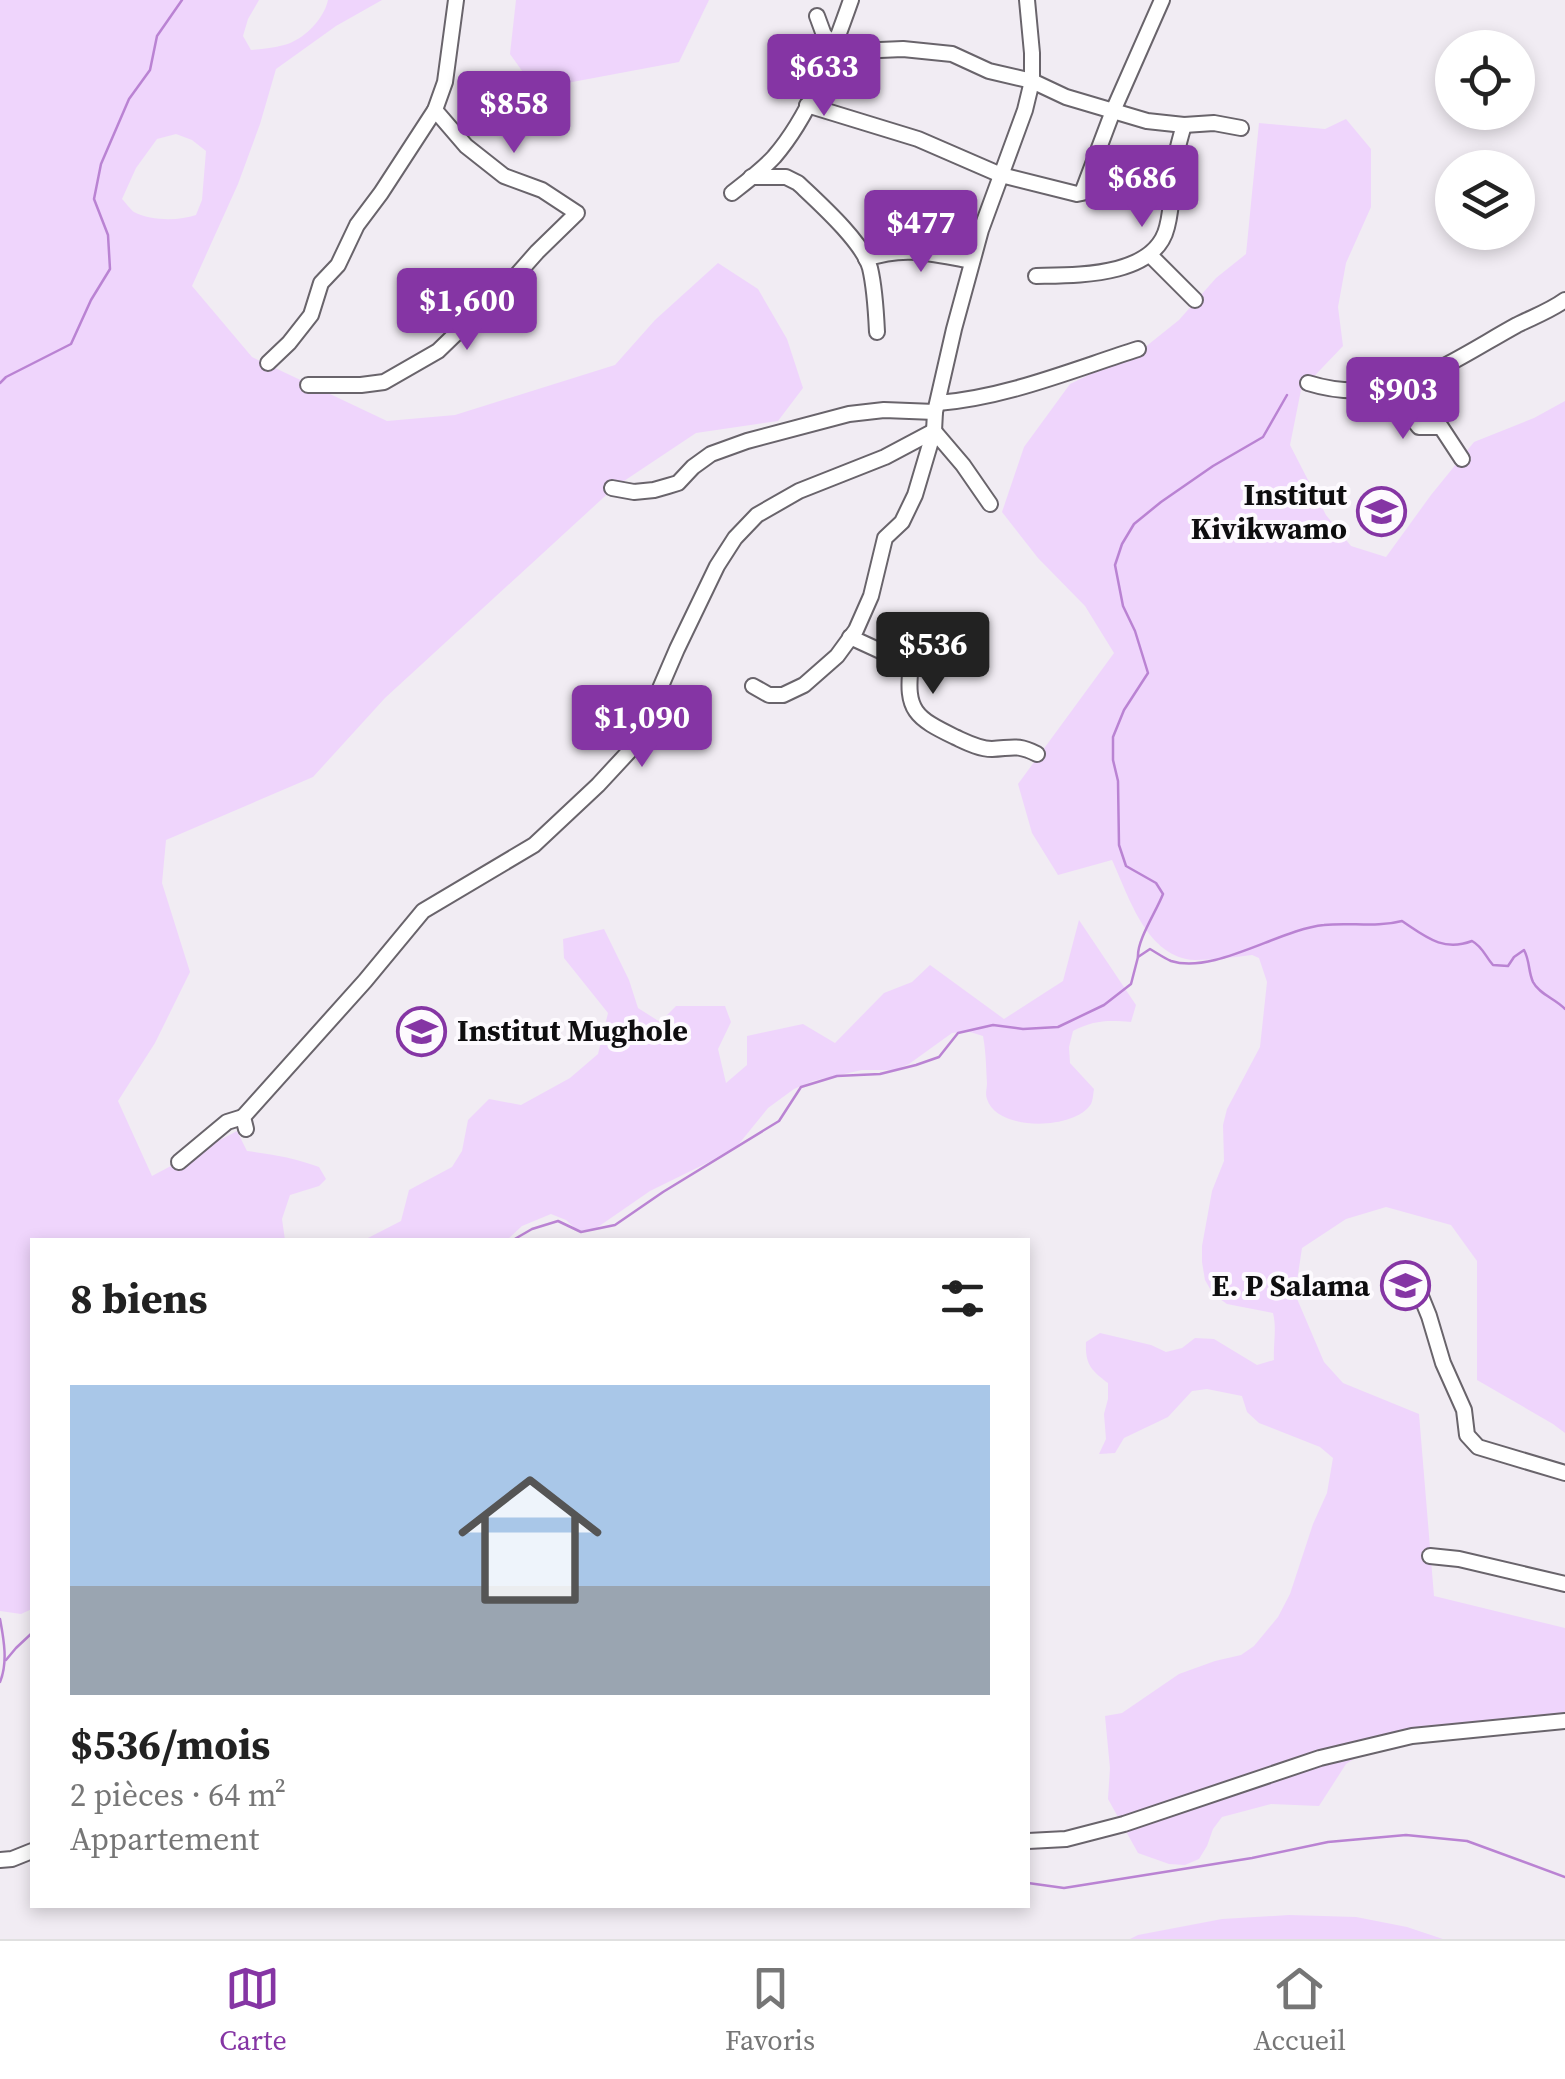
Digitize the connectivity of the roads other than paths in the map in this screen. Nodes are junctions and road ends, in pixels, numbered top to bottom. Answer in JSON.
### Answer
{"nodes":[{"id":1,"x":456,"y":0,"type":"edge"},
{"id":2,"x":851,"y":0,"type":"edge"},
{"id":3,"x":1027,"y":0,"type":"edge"},
{"id":4,"x":1162,"y":0,"type":"edge"},
{"id":5,"x":817,"y":16,"type":"dead end"},
{"id":6,"x":835,"y":45,"type":"junction"},
{"id":7,"x":1032,"y":81,"type":"junction"},
{"id":8,"x":808,"y":104,"type":"junction"},
{"id":9,"x":435,"y":110,"type":"junction"},
{"id":10,"x":1113,"y":111,"type":"junction"},
{"id":11,"x":1184,"y":125,"type":"junction"},
{"id":12,"x":1241,"y":128,"type":"dead end"},
{"id":13,"x":1002,"y":175,"type":"junction"},
{"id":14,"x":752,"y":177,"type":"junction"},
{"id":15,"x":732,"y":193,"type":"dead end"},
{"id":16,"x":1150,"y":255,"type":"junction"},
{"id":17,"x":866,"y":259,"type":"junction"},
{"id":18,"x":972,"y":261,"type":"junction"},
{"id":19,"x":1036,"y":276,"type":"dead end"},
{"id":20,"x":1194,"y":300,"type":"dead end"},
{"id":21,"x":1563,"y":303,"type":"edge"},
{"id":22,"x":877,"y":332,"type":"dead end"},
{"id":23,"x":1138,"y":350,"type":"dead end"},
{"id":24,"x":268,"y":363,"type":"dead end"},
{"id":25,"x":1308,"y":383,"type":"dead end"},
{"id":26,"x":308,"y":385,"type":"dead end"},
{"id":27,"x":1396,"y":386,"type":"junction"},
{"id":28,"x":936,"y":408,"type":"junction"},
{"id":29,"x":934,"y":431,"type":"junction"},
{"id":30,"x":1462,"y":459,"type":"dead end"},
{"id":31,"x":612,"y":488,"type":"dead end"},
{"id":32,"x":990,"y":504,"type":"dead end"},
{"id":33,"x":850,"y":637,"type":"junction"},
{"id":34,"x":753,"y":686,"type":"dead end"},
{"id":35,"x":1038,"y":754,"type":"dead end"},
{"id":36,"x":179,"y":1162,"type":"dead end"},
{"id":37,"x":1412,"y":1274,"type":"dead end"},
{"id":38,"x":1565,"y":1474,"type":"edge"},
{"id":39,"x":1430,"y":1556,"type":"dead end"},
{"id":40,"x":1565,"y":1584,"type":"edge"},
{"id":41,"x":1565,"y":1721,"type":"edge"},
{"id":42,"x":1030,"y":1841,"type":"edge"},
{"id":43,"x":30,"y":1852,"type":"edge"},
{"id":44,"x":0,"y":1860,"type":"edge"}],
"edges":[{"from":1,"to":9,"type":"street"},
{"from":2,"to":6,"type":"street"},
{"from":3,"to":7,"type":"street"},
{"from":4,"to":10,"type":"street"},
{"from":5,"to":6,"type":"street"},
{"from":6,"to":7,"type":"street"},
{"from":6,"to":8,"type":"street"},
{"from":7,"to":10,"type":"street"},
{"from":7,"to":13,"type":"street"},
{"from":8,"to":13,"type":"street"},
{"from":8,"to":14,"type":"street"},
{"from":9,"to":24,"type":"street"},
{"from":9,"to":26,"type":"street"},
{"from":10,"to":11,"type":"street"},
{"from":10,"to":13,"type":"street"},
{"from":11,"to":12,"type":"street"},
{"from":11,"to":16,"type":"street"},
{"from":13,"to":18,"type":"street"},
{"from":14,"to":15,"type":"street"},
{"from":14,"to":17,"type":"street"},
{"from":16,"to":19,"type":"street"},
{"from":16,"to":20,"type":"street"},
{"from":17,"to":18,"type":"street"},
{"from":17,"to":22,"type":"street"},
{"from":18,"to":28,"type":"street"},
{"from":21,"to":27,"type":"street"},
{"from":23,"to":28,"type":"street"},
{"from":25,"to":27,"type":"street"},
{"from":27,"to":30,"type":"street"},
{"from":28,"to":29,"type":"street"},
{"from":28,"to":31,"type":"street"},
{"from":29,"to":32,"type":"street"},
{"from":29,"to":33,"type":"street"},
{"from":29,"to":36,"type":"street"},
{"from":33,"to":34,"type":"street"},
{"from":33,"to":35,"type":"street"},
{"from":37,"to":38,"type":"street"},
{"from":39,"to":40,"type":"street"},
{"from":41,"to":42,"type":"street"},
{"from":43,"to":44,"type":"street"}]}
